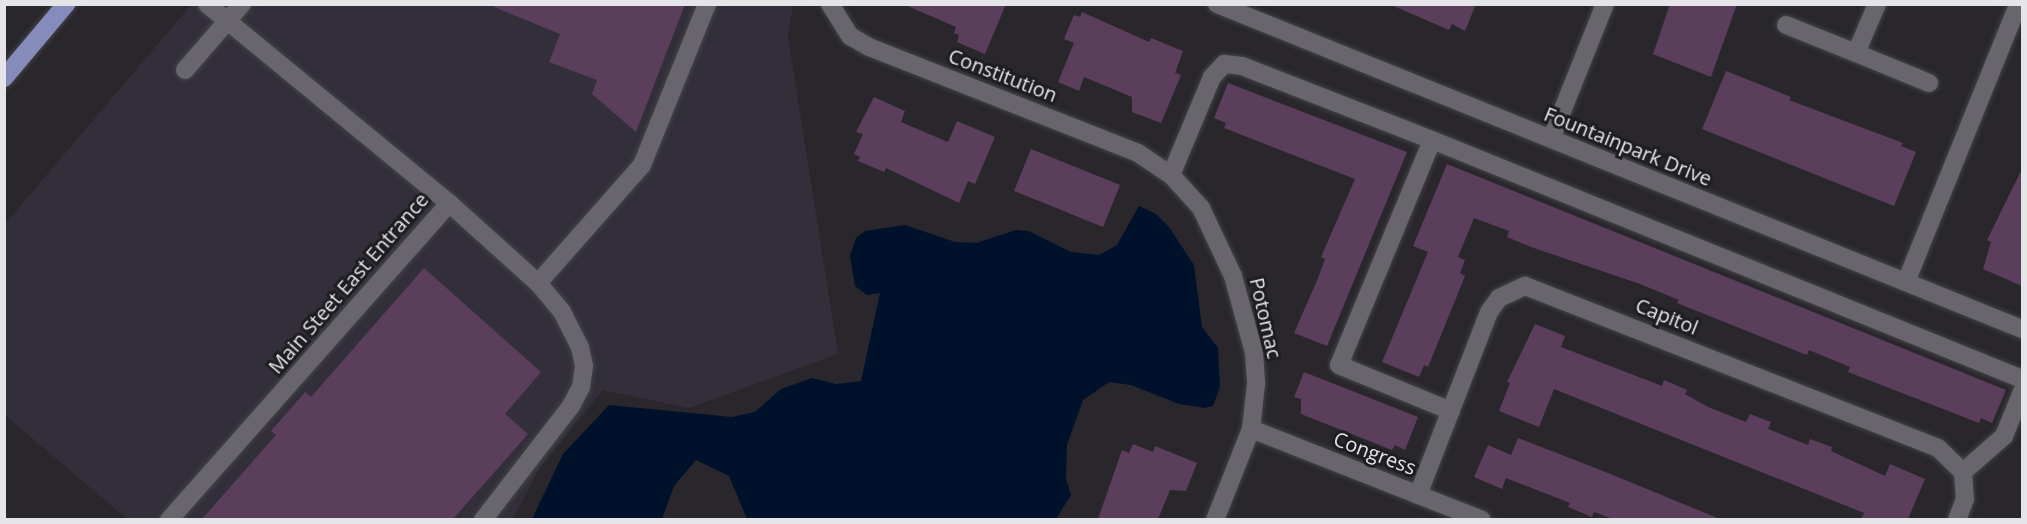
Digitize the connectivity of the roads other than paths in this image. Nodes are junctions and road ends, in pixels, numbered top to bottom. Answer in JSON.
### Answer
{"nodes":[{"id":1,"x":66,"y":4,"type":"edge"},
{"id":2,"x":207,"y":4,"type":"edge"},
{"id":3,"x":242,"y":4,"type":"edge"},
{"id":4,"x":707,"y":4,"type":"edge"},
{"id":5,"x":830,"y":4,"type":"edge"},
{"id":6,"x":1217,"y":4,"type":"edge"},
{"id":7,"x":1605,"y":4,"type":"edge"},
{"id":8,"x":1876,"y":4,"type":"edge"},
{"id":9,"x":2014,"y":9,"type":"edge"},
{"id":10,"x":228,"y":22,"type":"junction"},
{"id":11,"x":1786,"y":25,"type":"dead end"},
{"id":12,"x":1856,"y":53,"type":"junction"},
{"id":13,"x":185,"y":70,"type":"dead end"},
{"id":14,"x":4,"y":78,"type":"edge"},
{"id":15,"x":1929,"y":83,"type":"dead end"},
{"id":16,"x":1551,"y":139,"type":"junction"},
{"id":17,"x":1432,"y":140,"type":"junction"},
{"id":18,"x":1171,"y":175,"type":"junction"},
{"id":19,"x":449,"y":203,"type":"junction"},
{"id":20,"x":1906,"y":282,"type":"junction"},
{"id":21,"x":538,"y":283,"type":"junction"},
{"id":22,"x":2022,"y":330,"type":"edge"},
{"id":23,"x":2022,"y":379,"type":"edge"},
{"id":24,"x":2022,"y":392,"type":"edge"},
{"id":25,"x":1451,"y":411,"type":"junction"},
{"id":26,"x":1251,"y":429,"type":"junction"},
{"id":27,"x":1963,"y":472,"type":"junction"},
{"id":28,"x":1418,"y":495,"type":"junction"},
{"id":29,"x":169,"y":519,"type":"edge"},
{"id":30,"x":483,"y":519,"type":"edge"},
{"id":31,"x":1215,"y":519,"type":"edge"},
{"id":32,"x":1482,"y":519,"type":"edge"},
{"id":33,"x":1957,"y":519,"type":"edge"}],
"edges":[{"from":1,"to":14,"type":"main road"},
{"from":2,"to":10,"type":"street","name":"Main Steet East Entrance"},
{"from":3,"to":10,"type":"street"},
{"from":4,"to":21,"type":"street"},
{"from":5,"to":18,"type":"street","name":"Constitution"},
{"from":6,"to":16,"type":"street","name":"Fountainpark Drive"},
{"from":7,"to":16,"type":"street"},
{"from":8,"to":12,"type":"street"},
{"from":9,"to":20,"type":"street"},
{"from":10,"to":13,"type":"street"},
{"from":10,"to":19,"type":"street","name":"Main Steet East Entrance"},
{"from":11,"to":12,"type":"street"},
{"from":12,"to":15,"type":"street"},
{"from":16,"to":20,"type":"street","name":"Fountainpark Drive"},
{"from":17,"to":18,"type":"street"},
{"from":17,"to":23,"type":"street"},
{"from":17,"to":25,"type":"street"},
{"from":18,"to":26,"type":"street","name":"Potomac"},
{"from":19,"to":21,"type":"street"},
{"from":19,"to":29,"type":"street","name":"Main Steet East Entrance"},
{"from":20,"to":22,"type":"street","name":"Fountainpark Drive"},
{"from":21,"to":30,"type":"street"},
{"from":24,"to":27,"type":"street"},
{"from":25,"to":27,"type":"street","name":"Capitol"},
{"from":25,"to":28,"type":"street","name":"Capitol"},
{"from":26,"to":28,"type":"street","name":"Congress"},
{"from":26,"to":31,"type":"street","name":"Potomac"},
{"from":27,"to":33,"type":"street"},
{"from":28,"to":32,"type":"street","name":"Congress"}]}
